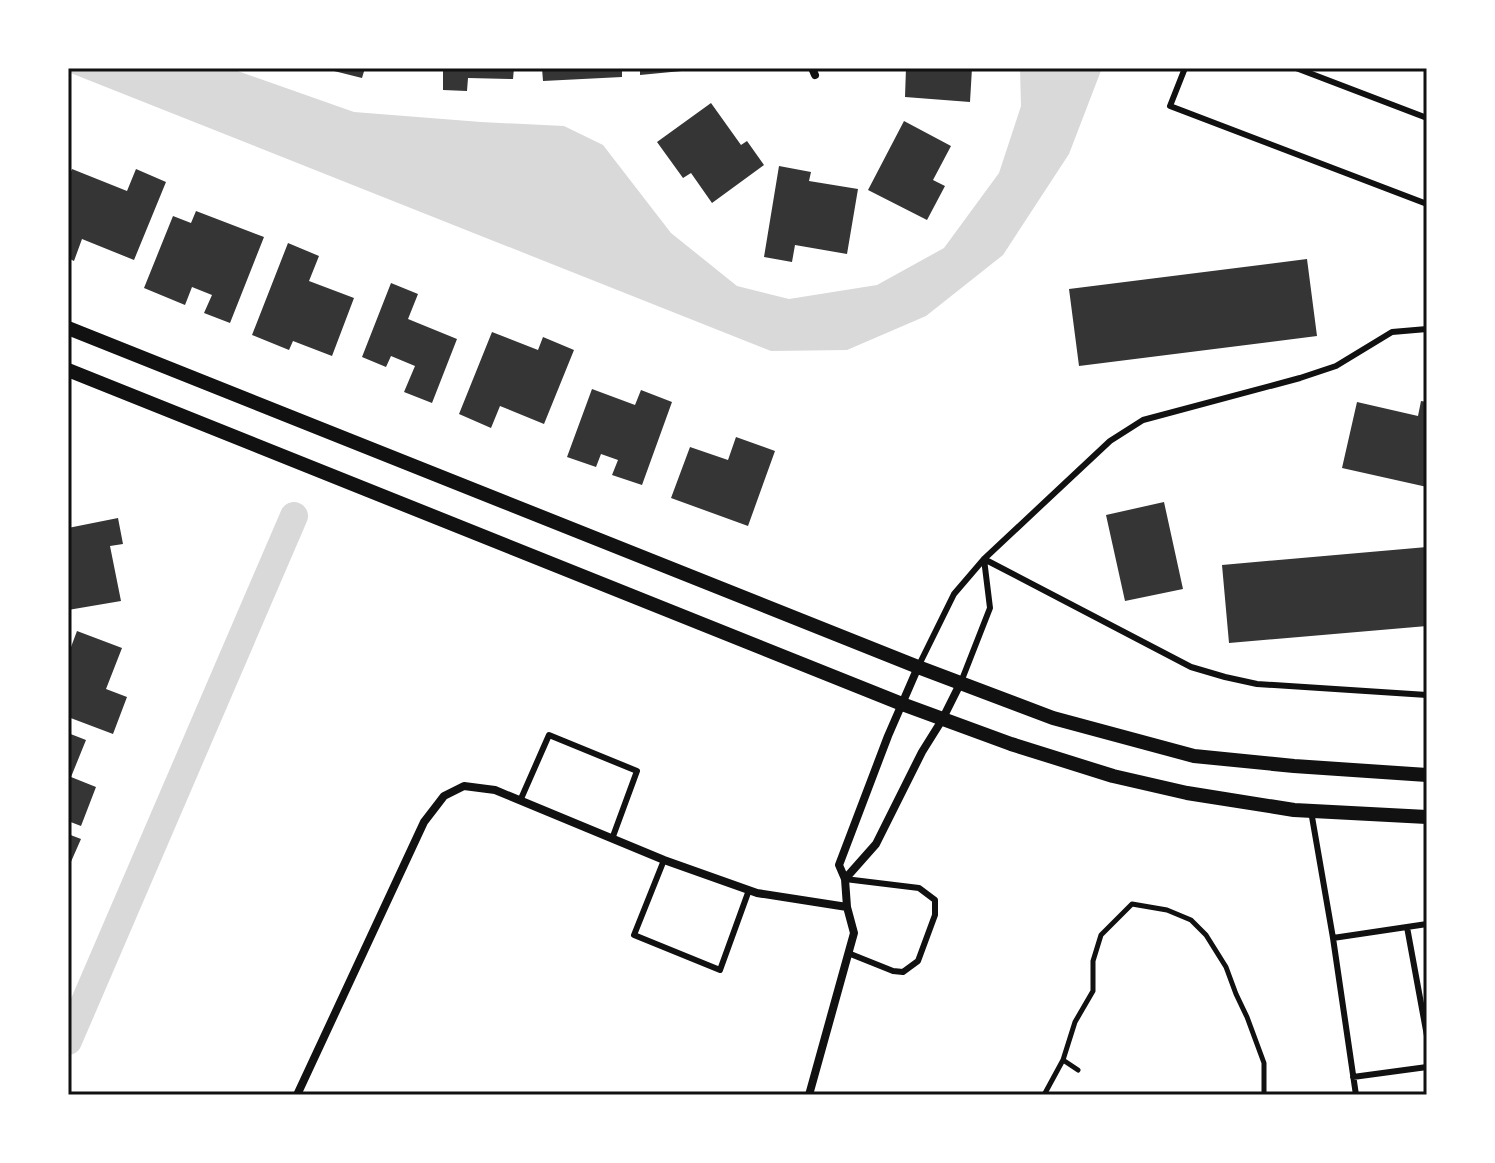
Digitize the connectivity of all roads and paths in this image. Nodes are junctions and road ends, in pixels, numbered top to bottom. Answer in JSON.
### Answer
{"nodes":[{"id":1,"x":1185,"y":68,"type":"edge"},
{"id":2,"x":1296,"y":68,"type":"edge"},
{"id":3,"x":1427,"y":118,"type":"edge"},
{"id":4,"x":1427,"y":204,"type":"edge"},
{"id":5,"x":68,"y":328,"type":"edge"},
{"id":6,"x":1427,"y":329,"type":"edge"},
{"id":7,"x":68,"y":370,"type":"edge"},
{"id":8,"x":984,"y":559,"type":"junction"},
{"id":9,"x":918,"y":667,"type":"junction"},
{"id":10,"x":960,"y":684,"type":"junction"},
{"id":11,"x":1427,"y":695,"type":"edge"},
{"id":12,"x":902,"y":704,"type":"junction"},
{"id":13,"x":942,"y":720,"type":"junction"},
{"id":14,"x":1427,"y":775,"type":"edge"},
{"id":15,"x":520,"y":801,"type":"junction"},
{"id":16,"x":1311,"y":811,"type":"junction"},
{"id":17,"x":1427,"y":817,"type":"edge"},
{"id":18,"x":612,"y":839,"type":"junction"},
{"id":19,"x":664,"y":860,"type":"junction"},
{"id":20,"x":845,"y":879,"type":"junction"},
{"id":21,"x":749,"y":890,"type":"junction"},
{"id":22,"x":847,"y":907,"type":"junction"},
{"id":23,"x":1427,"y":924,"type":"edge"},
{"id":24,"x":1407,"y":927,"type":"junction"},
{"id":25,"x":1333,"y":938,"type":"junction"},
{"id":26,"x":848,"y":953,"type":"junction"},
{"id":27,"x":1427,"y":1036,"type":"edge"},
{"id":28,"x":1063,"y":1060,"type":"junction"},
{"id":29,"x":1427,"y":1067,"type":"edge"},
{"id":30,"x":1078,"y":1070,"type":"dead end"},
{"id":31,"x":1353,"y":1077,"type":"junction"},
{"id":32,"x":297,"y":1095,"type":"edge"},
{"id":33,"x":809,"y":1095,"type":"edge"},
{"id":34,"x":1044,"y":1095,"type":"edge"},
{"id":35,"x":1264,"y":1095,"type":"edge"},
{"id":36,"x":1356,"y":1095,"type":"edge"}],
"edges":[{"from":1,"to":4,"type":"lane"},
{"from":2,"to":3,"type":"lane"},
{"from":5,"to":9,"type":"street"},
{"from":6,"to":8,"type":"lane"},
{"from":7,"to":12,"type":"street"},
{"from":8,"to":9,"type":"lane"},
{"from":8,"to":10,"type":"lane"},
{"from":8,"to":11,"type":"lane"},
{"from":9,"to":10,"type":"street"},
{"from":9,"to":12,"type":"street"},
{"from":10,"to":13,"type":"street"},
{"from":10,"to":14,"type":"street"},
{"from":12,"to":13,"type":"street"},
{"from":12,"to":20,"type":"street"},
{"from":13,"to":16,"type":"street"},
{"from":13,"to":20,"type":"street"},
{"from":15,"to":18,"type":"street"},
{"from":15,"to":18,"type":"lane"},
{"from":15,"to":32,"type":"street"},
{"from":16,"to":17,"type":"street"},
{"from":16,"to":25,"type":"lane"},
{"from":18,"to":19,"type":"street"},
{"from":19,"to":21,"type":"street"},
{"from":19,"to":21,"type":"lane"},
{"from":20,"to":22,"type":"street"},
{"from":20,"to":26,"type":"lane"},
{"from":21,"to":22,"type":"street"},
{"from":22,"to":26,"type":"street"},
{"from":23,"to":24,"type":"lane"},
{"from":24,"to":25,"type":"lane"},
{"from":24,"to":27,"type":"lane"},
{"from":25,"to":31,"type":"lane"},
{"from":26,"to":33,"type":"street"},
{"from":28,"to":30,"type":"path"},
{"from":28,"to":34,"type":"path"},
{"from":28,"to":35,"type":"path"},
{"from":29,"to":31,"type":"lane"},
{"from":31,"to":36,"type":"lane"}]}
